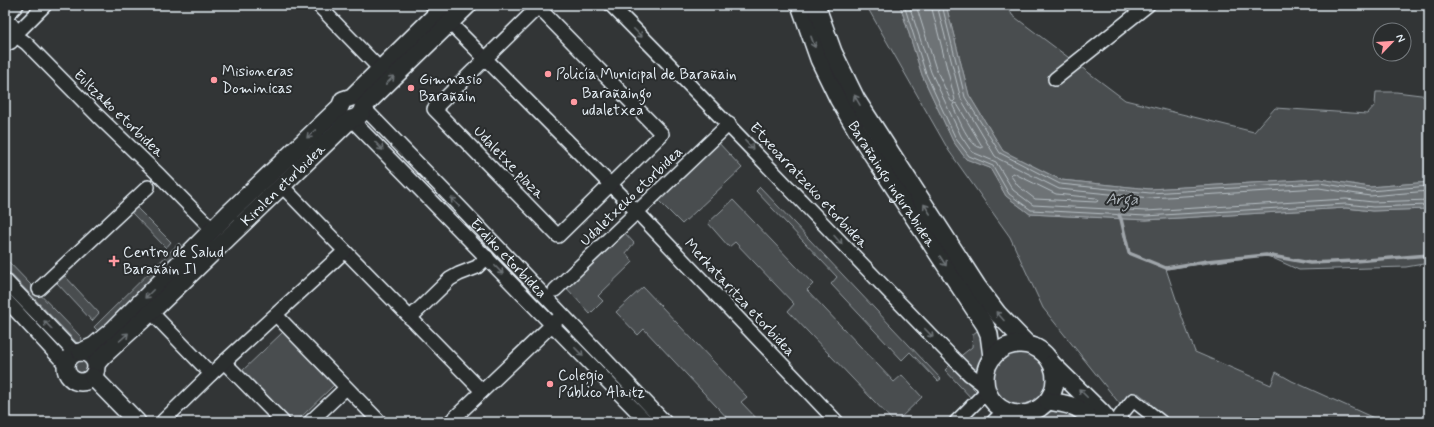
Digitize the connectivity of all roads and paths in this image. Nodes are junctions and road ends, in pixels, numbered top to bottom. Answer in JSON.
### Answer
{"nodes":[{"id":1,"x":17,"y":5,"type":"edge"},
{"id":2,"x":45,"y":5,"type":"edge"},
{"id":3,"x":318,"y":5,"type":"edge"},
{"id":4,"x":468,"y":5,"type":"edge"},
{"id":5,"x":610,"y":5,"type":"edge"},
{"id":6,"x":800,"y":5,"type":"edge"},
{"id":7,"x":816,"y":5,"type":"edge"},
{"id":8,"x":1148,"y":5,"type":"edge"},
{"id":9,"x":445,"y":16,"type":"edge"},
{"id":10,"x":5,"y":17,"type":"edge"},
{"id":11,"x":5,"y":20,"type":"edge"},
{"id":12,"x":15,"y":35,"type":"junction"},
{"id":13,"x":5,"y":45,"type":"edge"},
{"id":14,"x":486,"y":59,"type":"junction"},
{"id":15,"x":380,"y":70,"type":"junction"},
{"id":16,"x":1055,"y":79,"type":"dead end"},
{"id":17,"x":351,"y":108,"type":"junction"},
{"id":18,"x":729,"y":124,"type":"junction"},
{"id":19,"x":282,"y":186,"type":"junction"},
{"id":20,"x":148,"y":187,"type":"dead end"},
{"id":21,"x":615,"y":189,"type":"junction"},
{"id":22,"x":637,"y":212,"type":"junction"},
{"id":23,"x":213,"y":230,"type":"junction"},
{"id":24,"x":345,"y":252,"type":"junction"},
{"id":25,"x":487,"y":258,"type":"junction"},
{"id":26,"x":5,"y":280,"type":"edge"},
{"id":27,"x":39,"y":289,"type":"dead end"},
{"id":28,"x":556,"y":290,"type":"dead end"},
{"id":29,"x":5,"y":299,"type":"edge"},
{"id":30,"x":152,"y":312,"type":"junction"},
{"id":31,"x":276,"y":315,"type":"junction"},
{"id":32,"x":562,"y":315,"type":"junction"},
{"id":33,"x":410,"y":318,"type":"junction"},
{"id":34,"x":552,"y":324,"type":"junction"},
{"id":35,"x":1027,"y":344,"type":"junction"},
{"id":36,"x":74,"y":356,"type":"junction"},
{"id":37,"x":992,"y":357,"type":"junction"},
{"id":38,"x":224,"y":362,"type":"junction"},
{"id":39,"x":1052,"y":364,"type":"junction"},
{"id":40,"x":211,"y":374,"type":"junction"},
{"id":41,"x":90,"y":375,"type":"junction"},
{"id":42,"x":346,"y":388,"type":"junction"},
{"id":43,"x":986,"y":388,"type":"junction"},
{"id":44,"x":482,"y":391,"type":"junction"},
{"id":45,"x":1048,"y":401,"type":"junction"},
{"id":46,"x":999,"y":416,"type":"edge"},
{"id":47,"x":1114,"y":419,"type":"edge"},
{"id":48,"x":163,"y":421,"type":"dead end"},
{"id":49,"x":120,"y":422,"type":"edge"},
{"id":50,"x":137,"y":422,"type":"edge"},
{"id":51,"x":283,"y":422,"type":"edge"},
{"id":52,"x":310,"y":422,"type":"edge"},
{"id":53,"x":380,"y":422,"type":"edge"},
{"id":54,"x":450,"y":422,"type":"edge"},
{"id":55,"x":647,"y":422,"type":"edge"},
{"id":56,"x":665,"y":422,"type":"edge"},
{"id":57,"x":837,"y":422,"type":"edge"},
{"id":58,"x":956,"y":422,"type":"edge"},
{"id":59,"x":1093,"y":422,"type":"edge"},
{"id":60,"x":1161,"y":422,"type":"edge"}],
"edges":[{"from":1,"to":10,"type":"street"},
{"from":2,"to":12,"type":"street"},
{"from":3,"to":15,"type":"street"},
{"from":4,"to":9,"type":"main road","name":"Kirolen etorbidea"},
{"from":5,"to":18,"type":"street","name":"Etxeoarratzeko etorbidea","one_way":true},
{"from":6,"to":37,"type":"main road","name":"Barañaingo ingurabidea","one_way":true},
{"from":35,"to":7,"type":"main road","name":"Barañaingo ingurabidea","one_way":true},
{"from":8,"to":16,"type":"street"},
{"from":9,"to":14,"type":"street"},
{"from":9,"to":15,"type":"main road","name":"Kirolen etorbidea"},
{"from":17,"to":9,"type":"main road","name":"Kirolen etorbidea","one_way":true},
{"from":11,"to":12,"type":"street","name":"Eultzako etorbidea"},
{"from":12,"to":13,"type":"street"},
{"from":12,"to":23,"type":"street","name":"Eultzako etorbidea"},
{"from":14,"to":21,"type":"street"},
{"from":14,"to":21,"type":"street","name":"Udaletxe plaza"},
{"from":14,"to":21,"type":"street","name":"Udaletxe plaza"},
{"from":15,"to":17,"type":"main road","name":"Kirolen etorbidea"},
{"from":17,"to":19,"type":"main road","name":"Kirolen etorbidea"},
{"from":17,"to":23,"type":"main road","name":"Kirolen etorbidea","one_way":true},
{"from":17,"to":25,"type":"street","name":"Erdiko etorbidea","one_way":true},
{"from":32,"to":17,"type":"street","name":"Erdiko etorbidea","one_way":true},
{"from":18,"to":22,"type":"street","name":"Udaletxeko etorbidea"},
{"from":18,"to":43,"type":"street","name":"Etxeoarratzeko etorbidea","one_way":true},
{"from":19,"to":24,"type":"street"},
{"from":19,"to":30,"type":"main road","name":"Kirolen etorbidea"},
{"from":20,"to":27,"type":"street"},
{"from":21,"to":22,"type":"street","name":"Merkataritza etorbidea"},
{"from":22,"to":28,"type":"street","name":"Udaletxeko etorbidea"},
{"from":22,"to":57,"type":"street","name":"Merkataritza etorbidea"},
{"from":23,"to":36,"type":"main road","name":"Kirolen etorbidea","one_way":true},
{"from":24,"to":31,"type":"street"},
{"from":24,"to":33,"type":"street"},
{"from":25,"to":33,"type":"street"},
{"from":25,"to":34,"type":"street","name":"Erdiko etorbidea","one_way":true},
{"from":36,"to":26,"type":"street","one_way":true},
{"from":29,"to":36,"type":"street"},
{"from":30,"to":40,"type":"street"},
{"from":41,"to":30,"type":"main road","name":"Kirolen etorbidea","one_way":true},
{"from":31,"to":38,"type":"street"},
{"from":31,"to":42,"type":"street"},
{"from":32,"to":34,"type":"street"},
{"from":32,"to":56,"type":"street","name":"Erdiko etorbidea"},
{"from":33,"to":44,"type":"street"},
{"from":34,"to":44,"type":"street"},
{"from":34,"to":55,"type":"street","name":"Erdiko etorbidea","one_way":true},
{"from":35,"to":37,"type":"main road"},
{"from":35,"to":39,"type":"main road"},
{"from":36,"to":41,"type":"main road"},
{"from":36,"to":41,"type":"main road"},
{"from":37,"to":43,"type":"main road"},
{"from":38,"to":40,"type":"street"},
{"from":38,"to":51,"type":"street"},
{"from":39,"to":45,"type":"main road"},
{"from":47,"to":39,"type":"main road","one_way":true},
{"from":40,"to":48,"type":"street"},
{"from":41,"to":49,"type":"main road"},
{"from":41,"to":50,"type":"main road"},
{"from":42,"to":52,"type":"street"},
{"from":42,"to":53,"type":"street"},
{"from":43,"to":46,"type":"main road"},
{"from":43,"to":58,"type":"street"},
{"from":44,"to":54,"type":"street"},
{"from":45,"to":46,"type":"main road"},
{"from":45,"to":59,"type":"main road"},
{"from":47,"to":60,"type":"street"}]}
